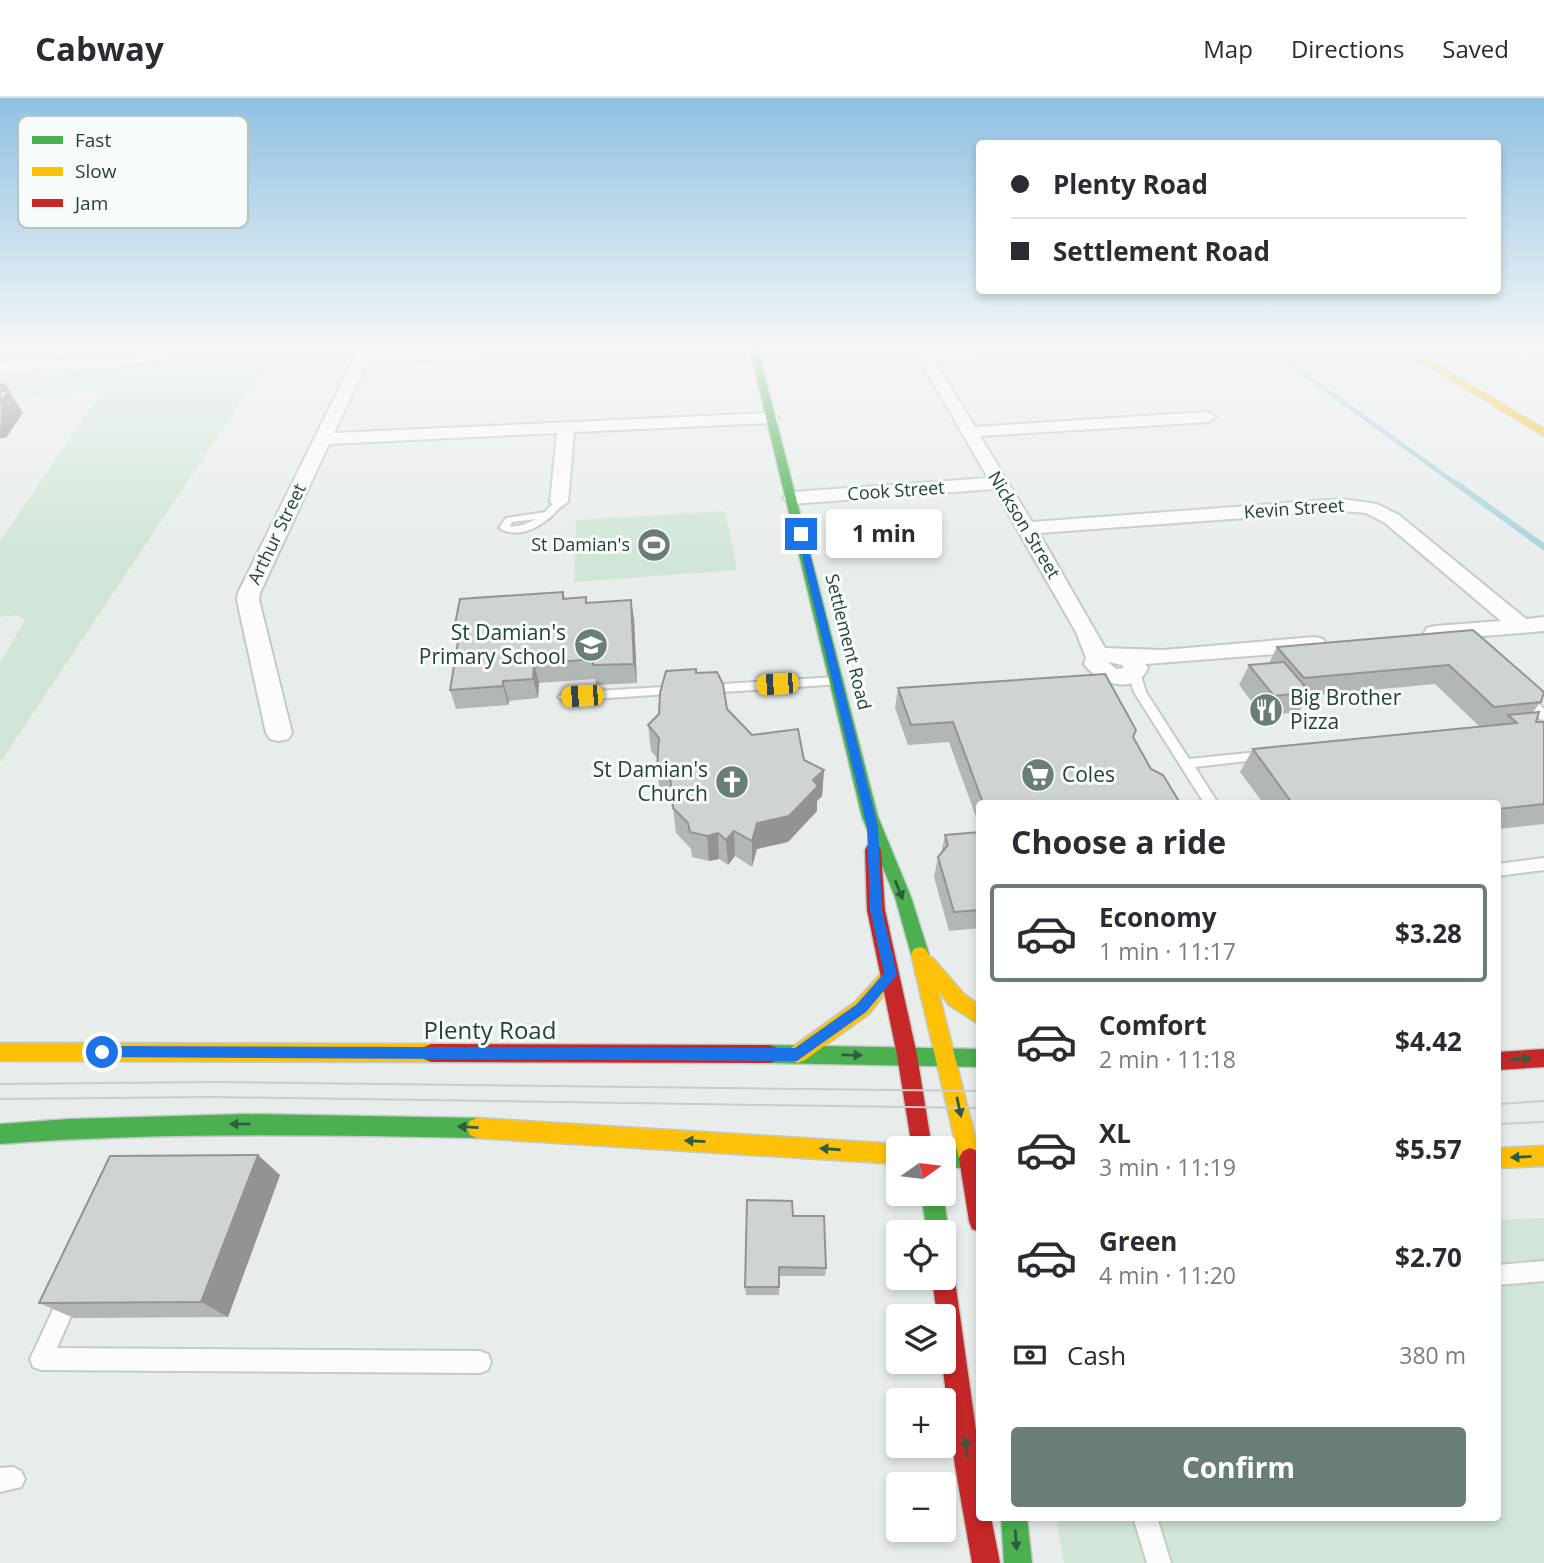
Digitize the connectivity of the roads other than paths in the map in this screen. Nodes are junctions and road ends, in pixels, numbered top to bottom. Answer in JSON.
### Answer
{"nodes":[{"id":1,"x":335,"y":414,"type":"edge"},
{"id":2,"x":770,"y":414,"type":"edge"},
{"id":3,"x":959,"y":414,"type":"edge"},
{"id":4,"x":1513,"y":414,"type":"edge"},
{"id":5,"x":1208,"y":417,"type":"dead end"},
{"id":6,"x":771,"y":418,"type":"junction"},
{"id":7,"x":566,"y":428,"type":"junction"},
{"id":8,"x":969,"y":432,"type":"junction"},
{"id":9,"x":1544,"y":433,"type":"edge"},
{"id":10,"x":323,"y":439,"type":"junction"},
{"id":11,"x":999,"y":483,"type":"junction"},
{"id":12,"x":792,"y":498,"type":"junction"},
{"id":13,"x":559,"y":502,"type":"joint"},
{"id":14,"x":544,"y":515,"type":"dead end"},
{"id":15,"x":1026,"y":528,"type":"junction"},
{"id":16,"x":1544,"y":624,"type":"edge"},
{"id":17,"x":1521,"y":626,"type":"junction"},
{"id":18,"x":1412,"y":635,"type":"edge"},
{"id":19,"x":1343,"y":642,"type":"edge"},
{"id":20,"x":1124,"y":668,"type":"junction"},
{"id":21,"x":837,"y":681,"type":"junction"},
{"id":22,"x":1512,"y":685,"type":"edge"},
{"id":23,"x":564,"y":697,"type":"dead end"},
{"id":24,"x":1542,"y":723,"type":"edge"},
{"id":25,"x":279,"y":733,"type":"dead end"},
{"id":26,"x":1287,"y":753,"type":"edge"},
{"id":27,"x":1185,"y":764,"type":"junction"},
{"id":28,"x":1209,"y":800,"type":"edge"},
{"id":29,"x":872,"y":827,"type":"junction"},
{"id":30,"x":1544,"y":864,"type":"edge"},
{"id":31,"x":1501,"y":870,"type":"edge"},
{"id":32,"x":921,"y":956,"type":"junction"},
{"id":33,"x":890,"y":975,"type":"junction"},
{"id":34,"x":976,"y":1014,"type":"edge"},
{"id":35,"x":0,"y":1052,"type":"edge"},
{"id":36,"x":797,"y":1054,"type":"junction"},
{"id":37,"x":907,"y":1055,"type":"junction"},
{"id":38,"x":946,"y":1058,"type":"junction"},
{"id":39,"x":976,"y":1058,"type":"edge"},
{"id":40,"x":1544,"y":1058,"type":"edge"},
{"id":41,"x":1501,"y":1061,"type":"edge"},
{"id":42,"x":149,"y":1126,"type":"junction"},
{"id":43,"x":920,"y":1136,"type":"edge"},
{"id":44,"x":4,"y":1139,"type":"edge"},
{"id":45,"x":138,"y":1147,"type":"dead end"},
{"id":46,"x":886,"y":1153,"type":"edge"},
{"id":47,"x":1544,"y":1156,"type":"edge"},
{"id":48,"x":956,"y":1157,"type":"edge"},
{"id":49,"x":975,"y":1158,"type":"edge"},
{"id":50,"x":1501,"y":1158,"type":"edge"},
{"id":51,"x":81,"y":1271,"type":"edge"},
{"id":52,"x":1544,"y":1271,"type":"edge"},
{"id":53,"x":1501,"y":1275,"type":"edge"},
{"id":54,"x":945,"y":1290,"type":"edge"},
{"id":55,"x":480,"y":1362,"type":"dead end"},
{"id":56,"x":976,"y":1509,"type":"edge"},
{"id":57,"x":978,"y":1521,"type":"edge"},
{"id":58,"x":1014,"y":1521,"type":"edge"},
{"id":59,"x":1146,"y":1521,"type":"edge"},
{"id":60,"x":986,"y":1563,"type":"edge"},
{"id":61,"x":1018,"y":1563,"type":"edge"},
{"id":62,"x":1159,"y":1563,"type":"edge"}],
"edges":[{"from":1,"to":10,"type":"street","name":"Arthur Street"},
{"from":2,"to":6,"type":"main road","name":"Settlement Road"},
{"from":3,"to":8,"type":"street","name":"Nickson Street"},
{"from":4,"to":9,"type":"main road"},
{"from":5,"to":8,"type":"street"},
{"from":6,"to":7,"type":"street"},
{"from":6,"to":12,"type":"main road","name":"Settlement Road"},
{"from":7,"to":10,"type":"street"},
{"from":7,"to":13,"type":"street"},
{"from":8,"to":11,"type":"street","name":"Nickson Street"},
{"from":10,"to":25,"type":"street","name":"Arthur Street"},
{"from":11,"to":12,"type":"street","name":"Cook Street"},
{"from":11,"to":15,"type":"street","name":"Nickson Street"},
{"from":12,"to":21,"type":"main road","name":"Settlement Road"},
{"from":13,"to":14,"type":"lane"},
{"from":15,"to":17,"type":"street","name":"Kevin Street"},
{"from":15,"to":20,"type":"street","name":"Nickson Street"},
{"from":16,"to":17,"type":"street"},
{"from":17,"to":18,"type":"street"},
{"from":19,"to":20,"type":"street"},
{"from":20,"to":27,"type":"lane","name":"Nickson Street"},
{"from":21,"to":23,"type":"lane"},
{"from":21,"to":29,"type":"main road","name":"Settlement Road"},
{"from":22,"to":24,"type":"lane"},
{"from":26,"to":27,"type":"lane"},
{"from":27,"to":28,"type":"lane","name":"Nickson Street"},
{"from":29,"to":32,"type":"main road","name":"Settlement Road","one_way":true},
{"from":29,"to":33,"type":"main road","name":"Settlement Road"},
{"from":30,"to":31,"type":"lane"},
{"from":32,"to":34,"type":"main road"},
{"from":32,"to":38,"type":"main road","name":"Settlement Road"},
{"from":33,"to":36,"type":"main road"},
{"from":33,"to":37,"type":"main road","name":"Settlement Road"},
{"from":35,"to":36,"type":"main road","name":"Plenty Road"},
{"from":36,"to":37,"type":"main road","name":"Plenty Road","one_way":true},
{"from":37,"to":38,"type":"main road","name":"Plenty Road"},
{"from":37,"to":43,"type":"main road","name":"Settlement Road"},
{"from":38,"to":39,"type":"main road","name":"Plenty Road"},
{"from":38,"to":49,"type":"main road","name":"Settlement Road","one_way":true},
{"from":41,"to":40,"type":"main road","one_way":true},
{"from":42,"to":44,"type":"main road"},
{"from":42,"to":45,"type":"lane"},
{"from":46,"to":42,"type":"main road","one_way":true},
{"from":47,"to":50,"type":"main road","one_way":true},
{"from":48,"to":49,"type":"main road"},
{"from":51,"to":55,"type":"lane"},
{"from":52,"to":53,"type":"lane"},
{"from":56,"to":54,"type":"main road","one_way":true},
{"from":60,"to":57,"type":"main road","one_way":true},
{"from":58,"to":61,"type":"main road","one_way":true},
{"from":59,"to":62,"type":"lane"}]}
